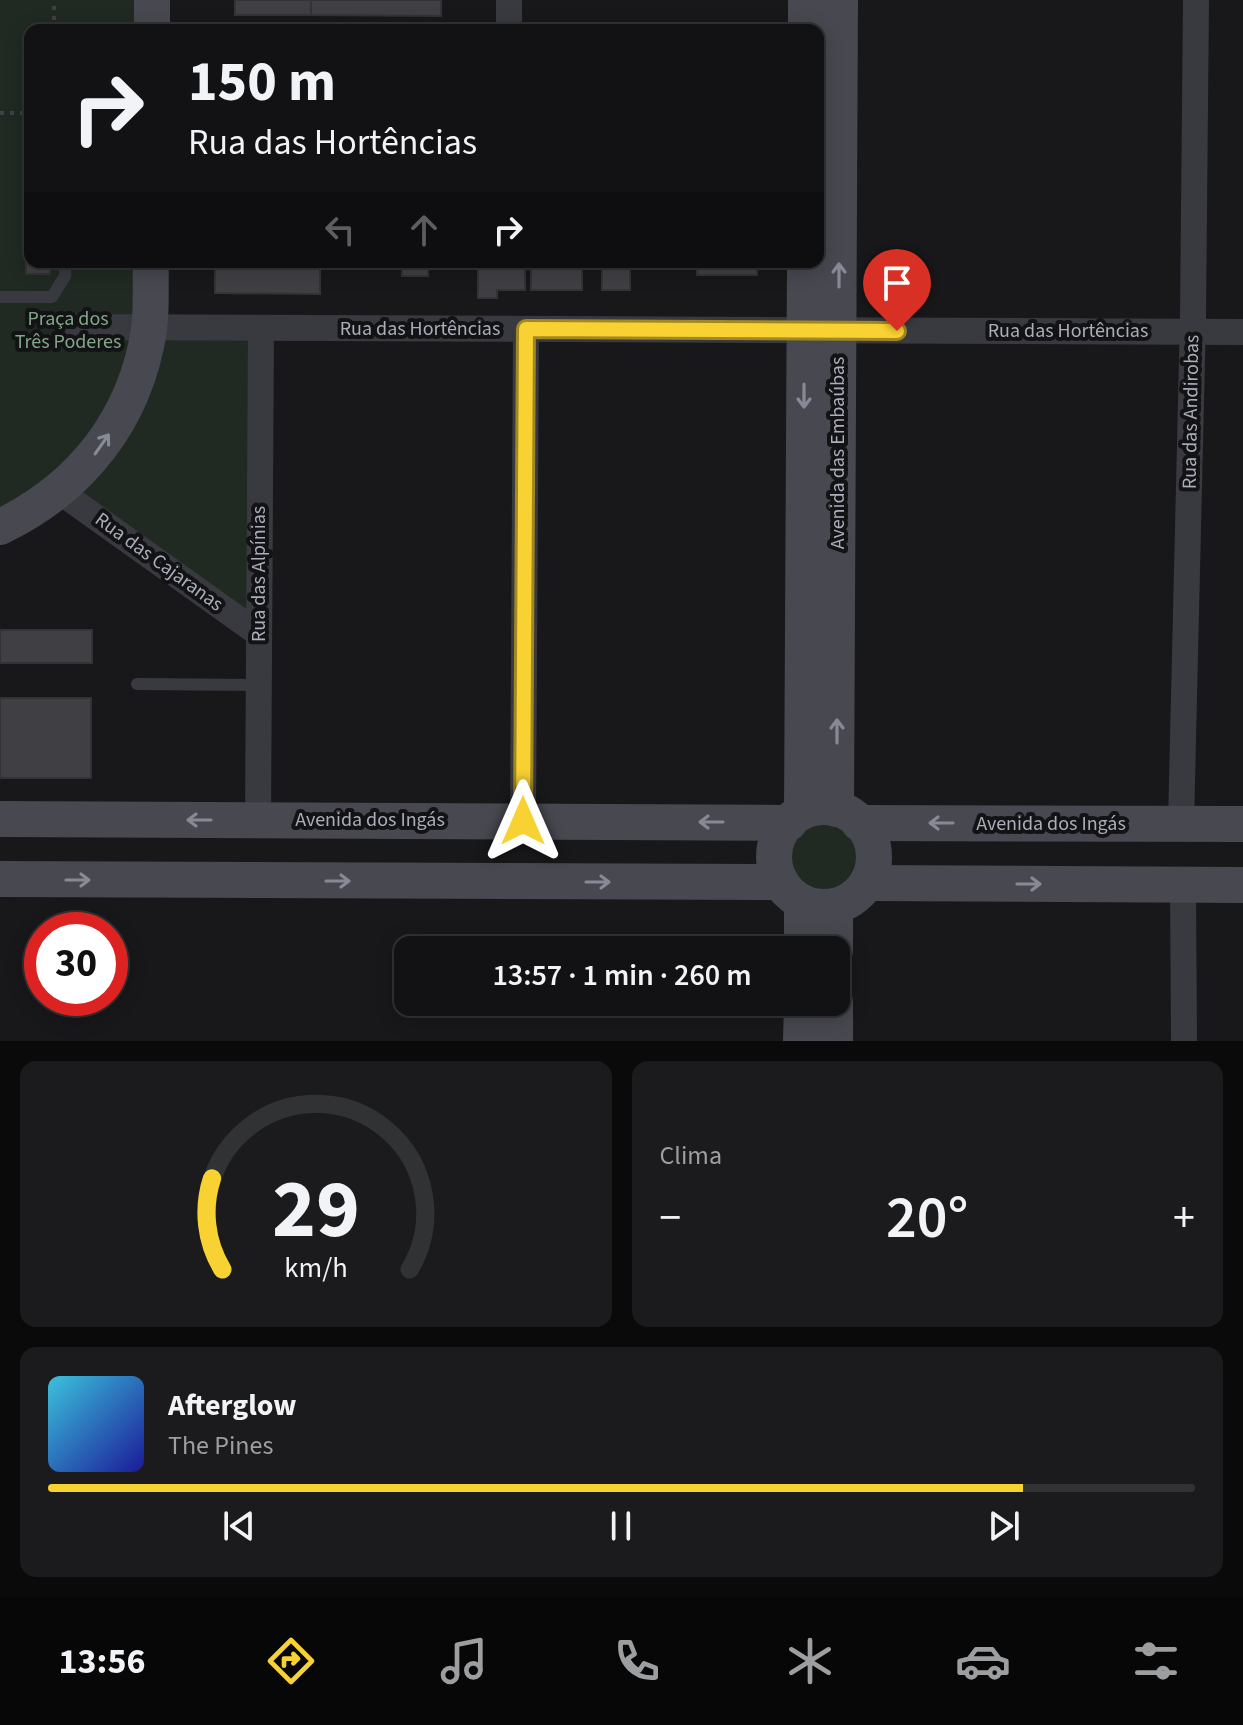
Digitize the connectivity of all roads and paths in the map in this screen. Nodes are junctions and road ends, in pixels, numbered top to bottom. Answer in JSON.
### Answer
{"nodes":[{"id":1,"x":54,"y":0,"type":"edge"},
{"id":2,"x":152,"y":0,"type":"edge"},
{"id":3,"x":509,"y":0,"type":"edge"},
{"id":4,"x":806,"y":0,"type":"edge"},
{"id":5,"x":840,"y":0,"type":"edge"},
{"id":6,"x":1196,"y":0,"type":"edge"},
{"id":7,"x":54,"y":24,"type":"edge"},
{"id":8,"x":152,"y":24,"type":"edge"},
{"id":9,"x":509,"y":24,"type":"edge"},
{"id":10,"x":806,"y":24,"type":"edge"},
{"id":11,"x":0,"y":113,"type":"edge"},
{"id":12,"x":24,"y":113,"type":"edge"},
{"id":13,"x":65,"y":268,"type":"edge"},
{"id":14,"x":151,"y":268,"type":"edge"},
{"id":15,"x":806,"y":268,"type":"edge"},
{"id":16,"x":0,"y":297,"type":"edge"},
{"id":17,"x":77,"y":327,"type":"dead end"},
{"id":18,"x":149,"y":328,"type":"junction"},
{"id":19,"x":261,"y":328,"type":"junction"},
{"id":20,"x":526,"y":329,"type":"junction"},
{"id":21,"x":821,"y":330,"type":"junction"},
{"id":22,"x":1193,"y":332,"type":"junction"},
{"id":23,"x":1243,"y":332,"type":"edge"},
{"id":24,"x":59,"y":491,"type":"junction"},
{"id":25,"x":0,"y":527,"type":"edge"},
{"id":26,"x":259,"y":634,"type":"junction"},
{"id":27,"x":137,"y":684,"type":"dead end"},
{"id":28,"x":259,"y":685,"type":"junction"},
{"id":29,"x":822,"y":817,"type":"junction"},
{"id":30,"x":0,"y":819,"type":"edge"},
{"id":31,"x":258,"y":820,"type":"junction"},
{"id":32,"x":523,"y":821,"type":"junction"},
{"id":33,"x":1181,"y":824,"type":"junction"},
{"id":34,"x":1243,"y":824,"type":"edge"},
{"id":35,"x":0,"y":879,"type":"edge"},
{"id":36,"x":867,"y":883,"type":"junction"},
{"id":37,"x":1183,"y":884,"type":"junction"},
{"id":38,"x":1243,"y":885,"type":"edge"},
{"id":39,"x":806,"y":897,"type":"junction"},
{"id":40,"x":803,"y":936,"type":"edge"},
{"id":41,"x":827,"y":936,"type":"edge"},
{"id":42,"x":802,"y":1016,"type":"edge"},
{"id":43,"x":835,"y":1016,"type":"edge"},
{"id":44,"x":801,"y":1041,"type":"edge"},
{"id":45,"x":835,"y":1041,"type":"edge"},
{"id":46,"x":1184,"y":1041,"type":"edge"}],
"edges":[{"from":1,"to":7,"type":"path"},
{"from":2,"to":8,"type":"street"},
{"from":3,"to":9,"type":"street"},
{"from":4,"to":10,"type":"street"},
{"from":21,"to":5,"type":"street","name":"Avenida das Embaúbas","one_way":true},
{"from":6,"to":22,"type":"street","name":"Rua das Andirobas"},
{"from":11,"to":12,"type":"path"},
{"from":13,"to":16,"type":"lane"},
{"from":14,"to":18,"type":"street"},
{"from":15,"to":21,"type":"street","name":"Avenida das Embaúbas"},
{"from":17,"to":18,"type":"street","name":"Rua das Hortências"},
{"from":18,"to":19,"type":"street","name":"Rua das Hortências"},
{"from":24,"to":18,"type":"street","one_way":true},
{"from":19,"to":20,"type":"street","name":"Rua das Hortências"},
{"from":19,"to":26,"type":"street","name":"Rua das Alpínias"},
{"from":20,"to":21,"type":"street","name":"Rua das Hortências"},
{"from":20,"to":32,"type":"street"},
{"from":21,"to":22,"type":"street","name":"Rua das Hortências"},
{"from":21,"to":29,"type":"street","name":"Avenida das Embaúbas"},
{"from":22,"to":23,"type":"street","name":"Rua das Hortências"},
{"from":22,"to":33,"type":"street","name":"Rua das Andirobas"},
{"from":24,"to":25,"type":"street"},
{"from":24,"to":26,"type":"street","name":"Rua das Cajaranas"},
{"from":26,"to":28,"type":"street","name":"Rua das Alpínias"},
{"from":27,"to":28,"type":"lane"},
{"from":28,"to":31,"type":"street","name":"Rua das Alpínias"},
{"from":29,"to":32,"type":"street","name":"Avenida dos Ingás","one_way":true},
{"from":33,"to":29,"type":"street","name":"Avenida dos Ingás","one_way":true},
{"from":29,"to":36,"type":"street","name":"Avenida das Embaúbas"},
{"from":29,"to":39,"type":"street","name":"Avenida das Embaúbas"},
{"from":31,"to":30,"type":"street","name":"Avenida dos Ingás","one_way":true},
{"from":31,"to":32,"type":"street","name":"Avenida dos Ingás"},
{"from":33,"to":34,"type":"street","name":"Avenida dos Ingás"},
{"from":35,"to":39,"type":"street","one_way":true},
{"from":36,"to":37,"type":"street","one_way":true},
{"from":36,"to":39,"type":"street"},
{"from":37,"to":38,"type":"street"},
{"from":37,"to":46,"type":"street"},
{"from":39,"to":40,"type":"street","name":"Avenida das Embaúbas"},
{"from":39,"to":41,"type":"street","name":"Avenida das Embaúbas"},
{"from":42,"to":44,"type":"street"},
{"from":43,"to":45,"type":"street"}]}
